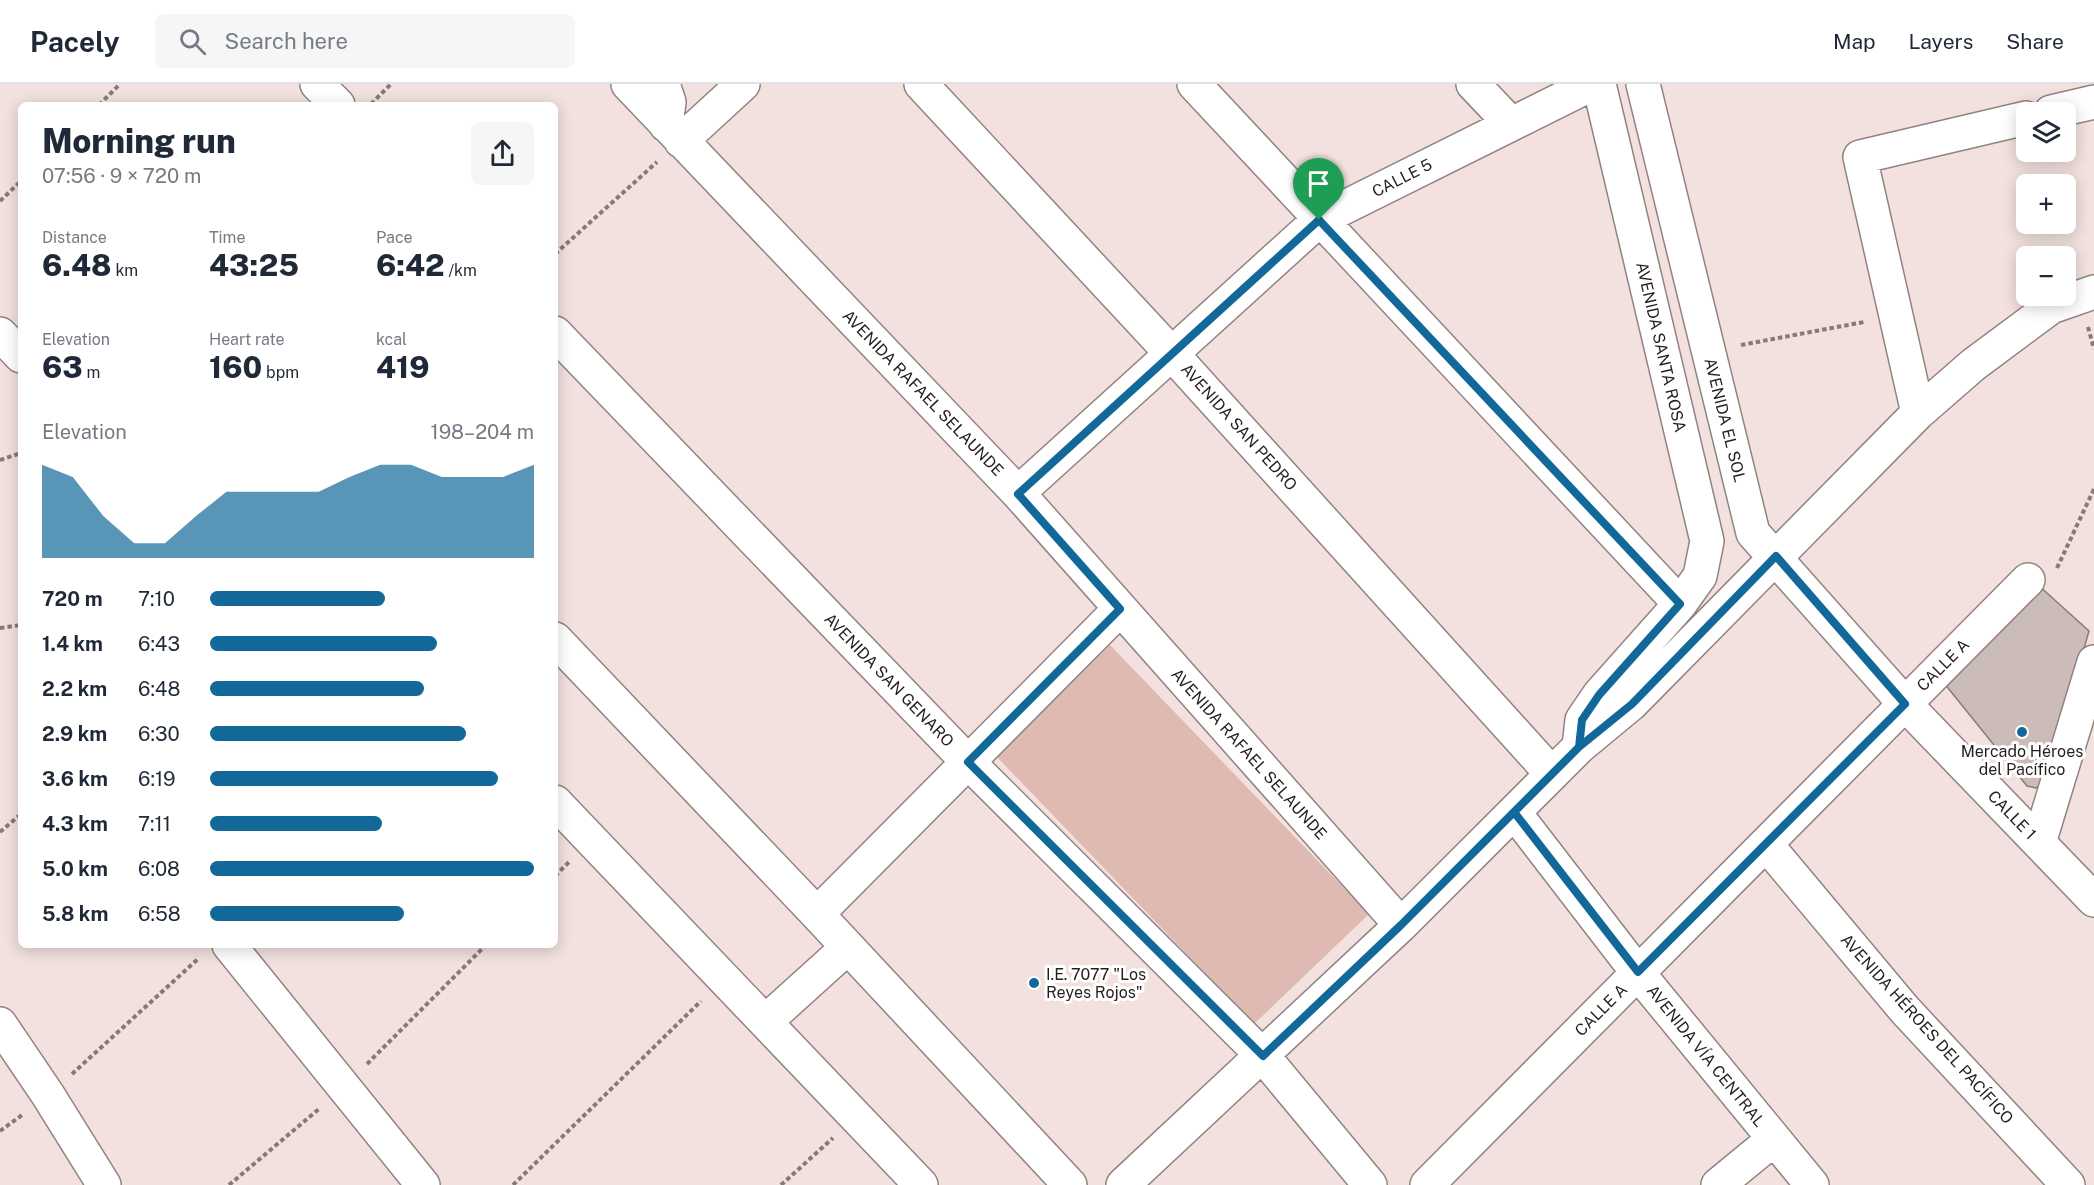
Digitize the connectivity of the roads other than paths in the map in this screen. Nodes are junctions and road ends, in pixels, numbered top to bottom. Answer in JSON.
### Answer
{"nodes":[{"id":1,"x":317,"y":84,"type":"edge"},
{"id":2,"x":628,"y":84,"type":"edge"},
{"id":3,"x":663,"y":84,"type":"edge"},
{"id":4,"x":743,"y":84,"type":"edge"},
{"id":5,"x":921,"y":84,"type":"edge"},
{"id":6,"x":1194,"y":84,"type":"edge"},
{"id":7,"x":1473,"y":84,"type":"edge"},
{"id":8,"x":1592,"y":84,"type":"edge"},
{"id":9,"x":1599,"y":84,"type":"edge"},
{"id":10,"x":1643,"y":84,"type":"edge"},
{"id":11,"x":2073,"y":84,"type":"edge"},
{"id":12,"x":335,"y":102,"type":"edge"},
{"id":13,"x":2054,"y":102,"type":"edge"},
{"id":14,"x":2094,"y":102,"type":"edge"},
{"id":15,"x":2076,"y":106,"type":"edge"},
{"id":16,"x":2016,"y":120,"type":"edge"},
{"id":17,"x":1510,"y":123,"type":"junction"},
{"id":18,"x":674,"y":133,"type":"junction"},
{"id":19,"x":1319,"y":220,"type":"junction"},
{"id":20,"x":2094,"y":292,"type":"edge"},
{"id":21,"x":0,"y":334,"type":"edge"},
{"id":22,"x":558,"y":336,"type":"edge"},
{"id":23,"x":18,"y":353,"type":"edge"},
{"id":24,"x":1172,"y":354,"type":"junction"},
{"id":25,"x":1918,"y":413,"type":"junction"},
{"id":26,"x":1018,"y":494,"type":"junction"},
{"id":27,"x":1776,"y":556,"type":"junction"},
{"id":28,"x":2028,"y":580,"type":"road end"},
{"id":29,"x":1680,"y":604,"type":"junction"},
{"id":30,"x":1120,"y":609,"type":"junction"},
{"id":31,"x":558,"y":642,"type":"edge"},
{"id":32,"x":2094,"y":662,"type":"edge"},
{"id":33,"x":1905,"y":704,"type":"junction"},
{"id":34,"x":1579,"y":747,"type":"junction"},
{"id":35,"x":968,"y":762,"type":"junction"},
{"id":36,"x":1552,"y":774,"type":"junction"},
{"id":37,"x":558,"y":805,"type":"edge"},
{"id":38,"x":1514,"y":812,"type":"junction"},
{"id":39,"x":2038,"y":843,"type":"junction"},
{"id":40,"x":1766,"y":844,"type":"junction"},
{"id":41,"x":2094,"y":900,"type":"edge"},
{"id":42,"x":817,"y":914,"type":"junction"},
{"id":43,"x":1401,"y":925,"type":"junction"},
{"id":44,"x":848,"y":947,"type":"junction"},
{"id":45,"x":217,"y":949,"type":"edge"},
{"id":46,"x":1638,"y":972,"type":"junction"},
{"id":47,"x":765,"y":1022,"type":"junction"},
{"id":48,"x":0,"y":1024,"type":"edge"},
{"id":49,"x":1263,"y":1056,"type":"junction"},
{"id":50,"x":1774,"y":1139,"type":"junction"},
{"id":51,"x":104,"y":1185,"type":"edge"},
{"id":52,"x":423,"y":1185,"type":"edge"},
{"id":53,"x":921,"y":1185,"type":"edge"},
{"id":54,"x":1070,"y":1185,"type":"edge"},
{"id":55,"x":1123,"y":1185,"type":"edge"},
{"id":56,"x":1370,"y":1185,"type":"edge"},
{"id":57,"x":1427,"y":1185,"type":"edge"},
{"id":58,"x":1718,"y":1185,"type":"edge"},
{"id":59,"x":1812,"y":1185,"type":"edge"},
{"id":60,"x":2068,"y":1185,"type":"edge"}],
"edges":[{"from":1,"to":12,"type":"street"},
{"from":2,"to":18,"type":"street","name":"AVENIDA RAFAEL SELAUNDE"},
{"from":3,"to":18,"type":"street"},
{"from":4,"to":18,"type":"street"},
{"from":5,"to":24,"type":"street","name":"AVENIDA SAN PEDRO"},
{"from":6,"to":19,"type":"street"},
{"from":7,"to":17,"type":"street"},
{"from":8,"to":17,"type":"street","name":"CALLE 5"},
{"from":9,"to":29,"type":"street","name":"AVENIDA SANTA ROSA"},
{"from":10,"to":27,"type":"street","name":"AVENIDA EL SOL"},
{"from":11,"to":13,"type":"street"},
{"from":14,"to":15,"type":"street"},
{"from":16,"to":25,"type":"street"},
{"from":17,"to":19,"type":"street","name":"CALLE 5"},
{"from":18,"to":26,"type":"street","name":"AVENIDA RAFAEL SELAUNDE"},
{"from":19,"to":24,"type":"street","name":"CALLE 5"},
{"from":19,"to":29,"type":"street"},
{"from":20,"to":25,"type":"street"},
{"from":21,"to":23,"type":"street"},
{"from":22,"to":35,"type":"street","name":"AVENIDA SAN GENARO"},
{"from":24,"to":26,"type":"street","name":"CALLE 5"},
{"from":24,"to":36,"type":"street","name":"AVENIDA SAN PEDRO"},
{"from":25,"to":27,"type":"street"},
{"from":26,"to":30,"type":"street","name":"AVENIDA RAFAEL SELAUNDE"},
{"from":27,"to":33,"type":"street","name":"AVENIDA EL SOL"},
{"from":27,"to":34,"type":"street"},
{"from":28,"to":33,"type":"street","name":"CALLE A"},
{"from":29,"to":34,"type":"street","name":"AVENIDA SANTA ROSA"},
{"from":30,"to":35,"type":"street"},
{"from":30,"to":43,"type":"street","name":"AVENIDA RAFAEL SELAUNDE"},
{"from":31,"to":42,"type":"street"},
{"from":32,"to":39,"type":"street"},
{"from":33,"to":39,"type":"street","name":"CALLE 1"},
{"from":33,"to":40,"type":"street","name":"CALLE A"},
{"from":34,"to":36,"type":"street"},
{"from":35,"to":42,"type":"street"},
{"from":35,"to":49,"type":"street","name":"AVENIDA SAN GENARO"},
{"from":36,"to":38,"type":"street"},
{"from":37,"to":47,"type":"street"},
{"from":38,"to":43,"type":"street"},
{"from":38,"to":46,"type":"street","name":"AVENIDA VÍA CENTRAL"},
{"from":39,"to":41,"type":"street","name":"CALLE 1"},
{"from":40,"to":46,"type":"street","name":"CALLE A"},
{"from":40,"to":60,"type":"street","name":"AVENIDA HÉROES DEL PACÍFICO"},
{"from":42,"to":44,"type":"street"},
{"from":43,"to":49,"type":"street"},
{"from":44,"to":47,"type":"street"},
{"from":44,"to":54,"type":"street"},
{"from":45,"to":52,"type":"street"},
{"from":46,"to":50,"type":"street","name":"AVENIDA VÍA CENTRAL"},
{"from":46,"to":57,"type":"street","name":"CALLE A"},
{"from":47,"to":53,"type":"street"},
{"from":48,"to":51,"type":"street"},
{"from":49,"to":55,"type":"street"},
{"from":49,"to":56,"type":"street","name":"AVENIDA SAN GENARO"},
{"from":50,"to":58,"type":"street"},
{"from":50,"to":59,"type":"street","name":"AVENIDA VÍA CENTRAL"}]}
